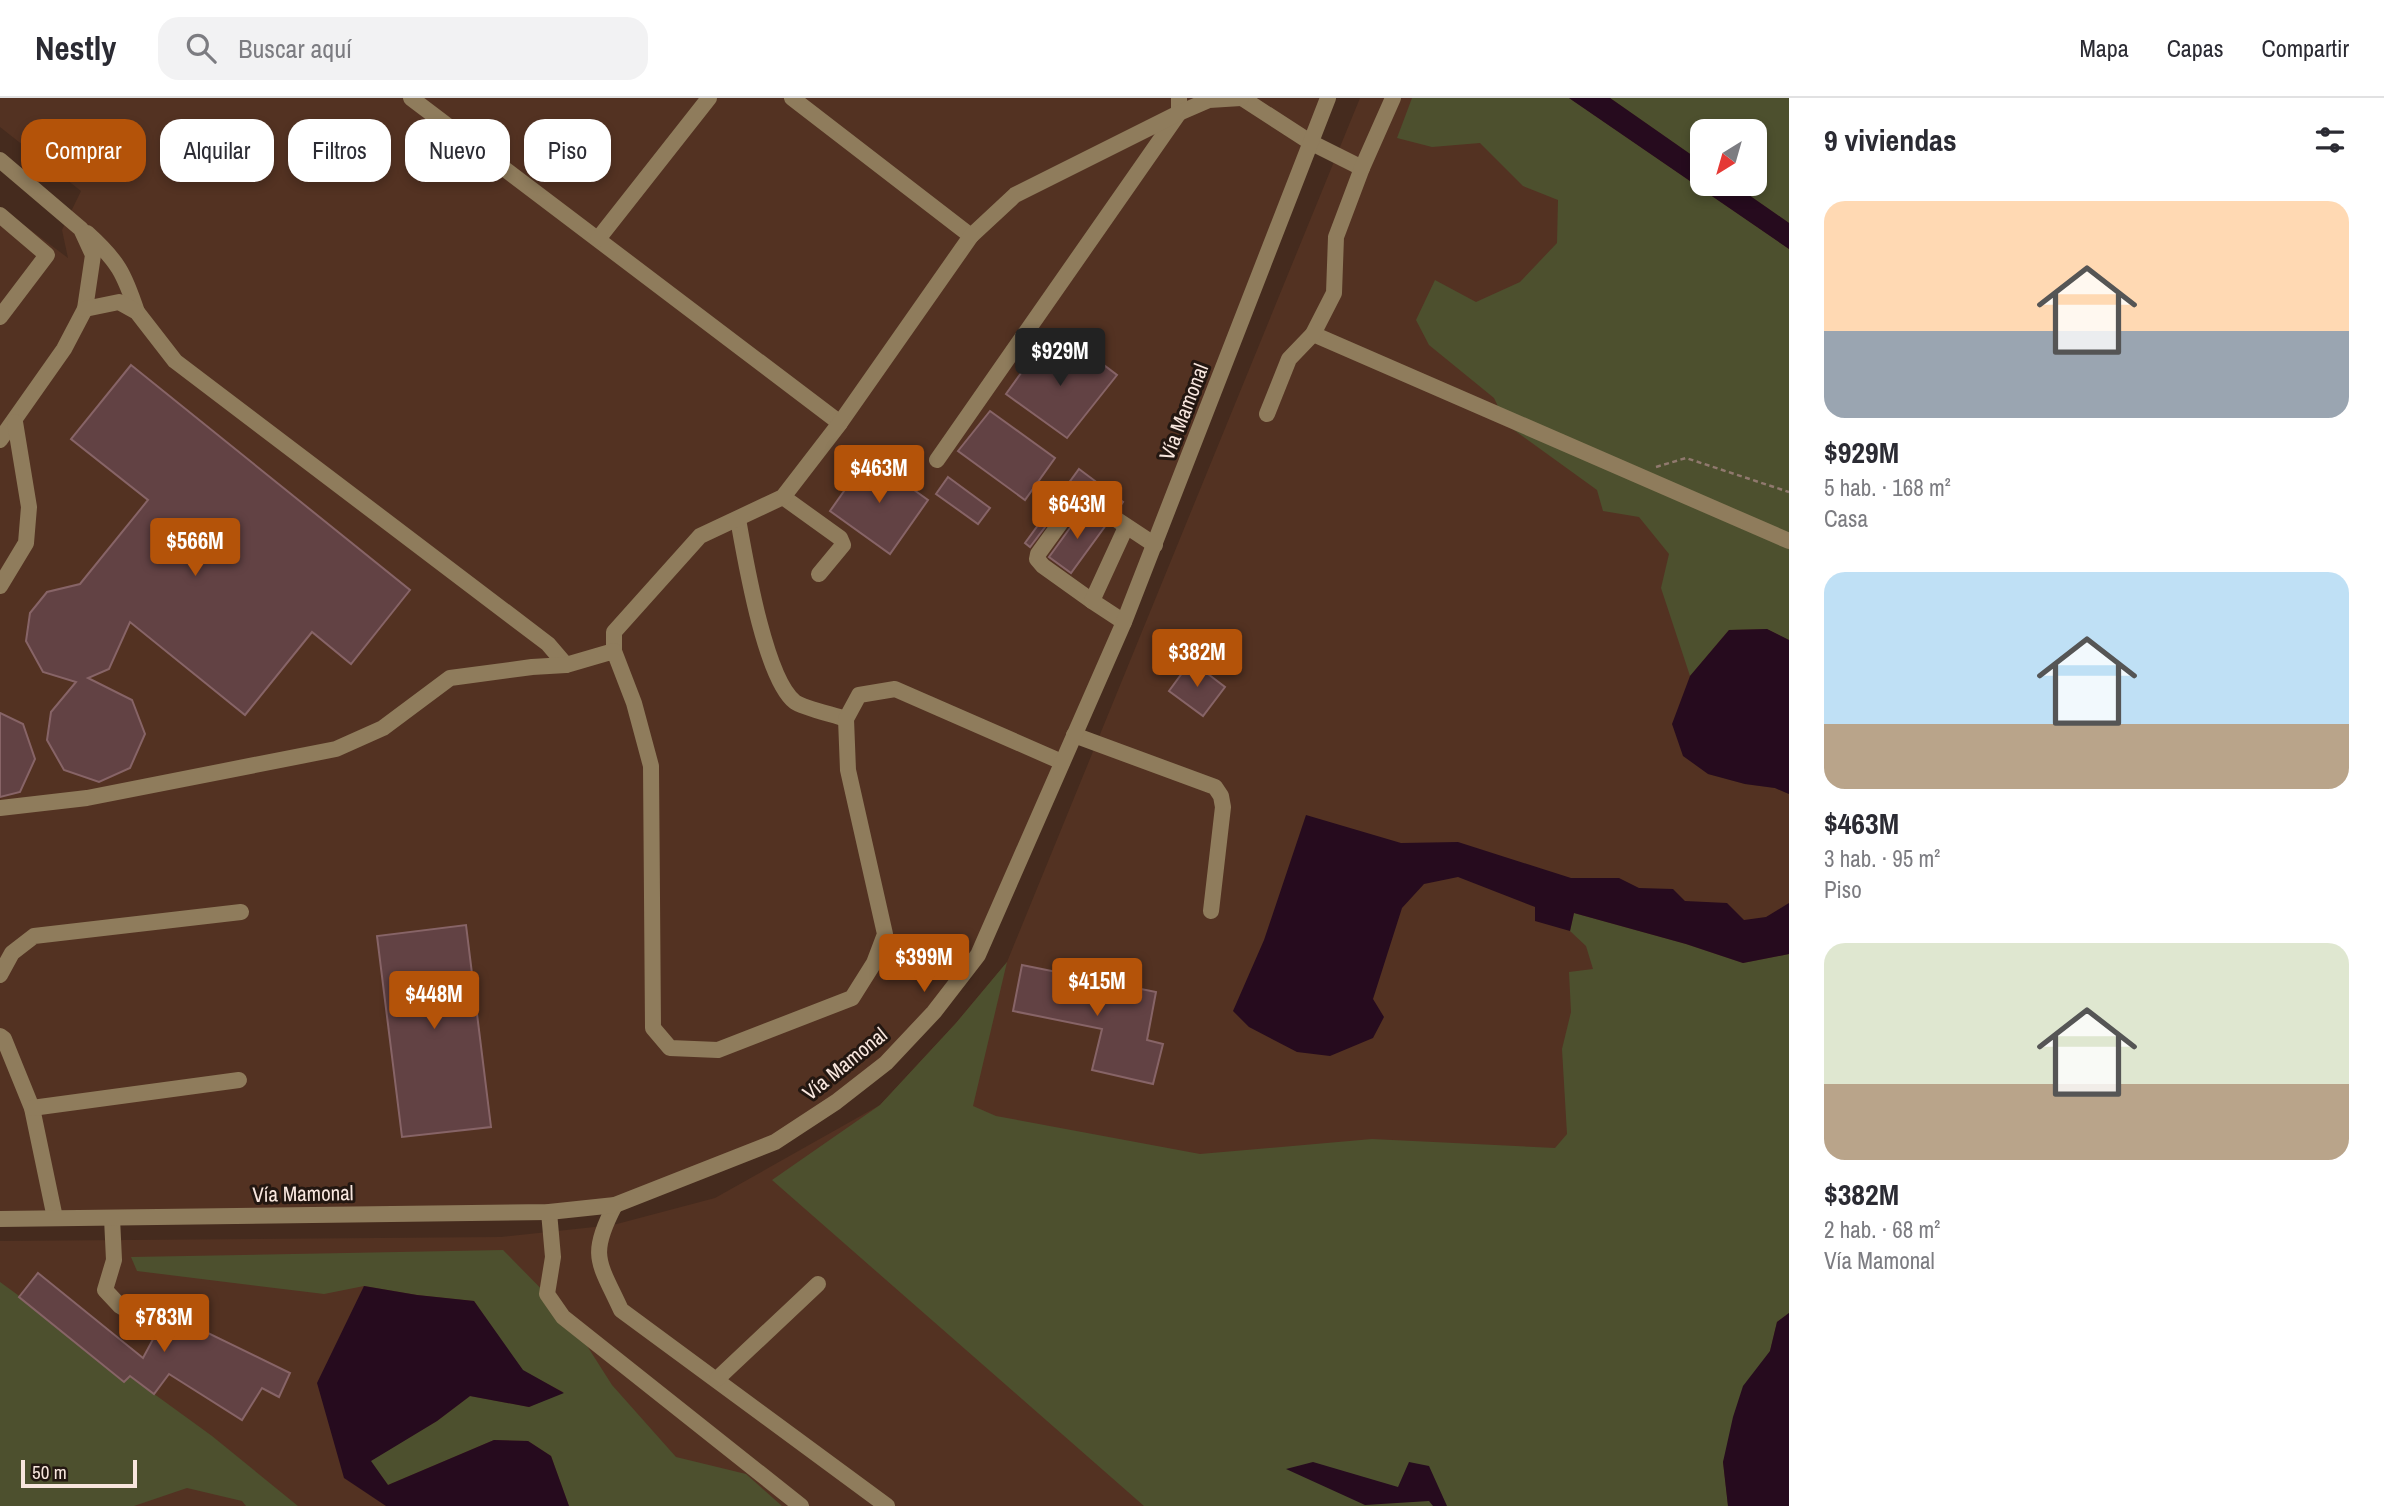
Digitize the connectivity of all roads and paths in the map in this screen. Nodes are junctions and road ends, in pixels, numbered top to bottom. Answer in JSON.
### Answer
{"nodes":[{"id":1,"x":411,"y":98,"type":"edge"},
{"id":2,"x":709,"y":98,"type":"edge"},
{"id":3,"x":792,"y":98,"type":"edge"},
{"id":4,"x":1241,"y":98,"type":"edge"},
{"id":5,"x":1328,"y":98,"type":"edge"},
{"id":6,"x":1393,"y":98,"type":"edge"},
{"id":7,"x":1179,"y":105,"type":"edge"},
{"id":8,"x":1310,"y":142,"type":"junction"},
{"id":9,"x":0,"y":160,"type":"edge"},
{"id":10,"x":1362,"y":168,"type":"junction"},
{"id":11,"x":0,"y":215,"type":"edge"},
{"id":12,"x":81,"y":229,"type":"junction"},
{"id":13,"x":971,"y":236,"type":"junction"},
{"id":14,"x":597,"y":239,"type":"junction"},
{"id":15,"x":85,"y":309,"type":"junction"},
{"id":16,"x":137,"y":312,"type":"junction"},
{"id":17,"x":0,"y":317,"type":"edge"},
{"id":18,"x":1313,"y":334,"type":"junction"},
{"id":19,"x":1267,"y":414,"type":"dead end"},
{"id":20,"x":15,"y":422,"type":"junction"},
{"id":21,"x":840,"y":423,"type":"junction"},
{"id":22,"x":0,"y":440,"type":"edge"},
{"id":23,"x":937,"y":460,"type":"dead end"},
{"id":24,"x":1634,"y":474,"type":"junction"},
{"id":25,"x":1789,"y":492,"type":"edge"},
{"id":26,"x":783,"y":497,"type":"junction"},
{"id":27,"x":738,"y":519,"type":"junction"},
{"id":28,"x":1126,"y":527,"type":"junction"},
{"id":29,"x":1789,"y":541,"type":"edge"},
{"id":30,"x":1155,"y":545,"type":"junction"},
{"id":31,"x":819,"y":574,"type":"dead end"},
{"id":32,"x":0,"y":586,"type":"edge"},
{"id":33,"x":1092,"y":601,"type":"junction"},
{"id":34,"x":1124,"y":622,"type":"junction"},
{"id":35,"x":614,"y":651,"type":"junction"},
{"id":36,"x":566,"y":666,"type":"junction"},
{"id":37,"x":846,"y":719,"type":"junction"},
{"id":38,"x":1074,"y":735,"type":"junction"},
{"id":39,"x":1062,"y":762,"type":"junction"},
{"id":40,"x":0,"y":808,"type":"edge"},
{"id":41,"x":1211,"y":911,"type":"dead end"},
{"id":42,"x":241,"y":912,"type":"dead end"},
{"id":43,"x":0,"y":975,"type":"edge"},
{"id":44,"x":0,"y":1035,"type":"edge"},
{"id":45,"x":239,"y":1080,"type":"dead end"},
{"id":46,"x":32,"y":1108,"type":"junction"},
{"id":47,"x":615,"y":1205,"type":"junction"},
{"id":48,"x":548,"y":1212,"type":"junction"},
{"id":49,"x":112,"y":1218,"type":"junction"},
{"id":50,"x":0,"y":1219,"type":"edge"},
{"id":51,"x":55,"y":1219,"type":"junction"},
{"id":52,"x":818,"y":1284,"type":"dead end"},
{"id":53,"x":140,"y":1318,"type":"dead end"},
{"id":54,"x":716,"y":1379,"type":"junction"},
{"id":55,"x":801,"y":1506,"type":"edge"},
{"id":56,"x":887,"y":1506,"type":"edge"}],
"edges":[{"from":1,"to":14,"type":"street"},
{"from":2,"to":14,"type":"street"},
{"from":3,"to":13,"type":"street"},
{"from":4,"to":7,"type":"street"},
{"from":4,"to":8,"type":"street"},
{"from":5,"to":8,"type":"street","name":"Vía Mamonal"},
{"from":6,"to":10,"type":"street"},
{"from":7,"to":13,"type":"street"},
{"from":7,"to":23,"type":"street"},
{"from":8,"to":10,"type":"street"},
{"from":8,"to":30,"type":"street","name":"Vía Mamonal"},
{"from":9,"to":12,"type":"street"},
{"from":10,"to":18,"type":"street"},
{"from":11,"to":17,"type":"street"},
{"from":12,"to":15,"type":"street"},
{"from":12,"to":16,"type":"street"},
{"from":13,"to":21,"type":"street"},
{"from":14,"to":21,"type":"street"},
{"from":15,"to":16,"type":"street"},
{"from":15,"to":20,"type":"street"},
{"from":16,"to":36,"type":"street"},
{"from":18,"to":19,"type":"street"},
{"from":18,"to":24,"type":"street"},
{"from":20,"to":22,"type":"street"},
{"from":20,"to":32,"type":"street"},
{"from":21,"to":26,"type":"street"},
{"from":24,"to":25,"type":"path"},
{"from":24,"to":29,"type":"street"},
{"from":26,"to":27,"type":"street"},
{"from":26,"to":31,"type":"street"},
{"from":27,"to":35,"type":"street"},
{"from":27,"to":37,"type":"street"},
{"from":28,"to":30,"type":"street"},
{"from":28,"to":33,"type":"street"},
{"from":28,"to":33,"type":"street"},
{"from":30,"to":34,"type":"street","name":"Vía Mamonal"},
{"from":33,"to":34,"type":"street"},
{"from":34,"to":38,"type":"street","name":"Vía Mamonal"},
{"from":35,"to":36,"type":"street"},
{"from":35,"to":37,"type":"street"},
{"from":36,"to":40,"type":"street"},
{"from":37,"to":39,"type":"street"},
{"from":38,"to":39,"type":"street","name":"Vía Mamonal"},
{"from":38,"to":41,"type":"street"},
{"from":39,"to":47,"type":"street","name":"Vía Mamonal"},
{"from":42,"to":43,"type":"street"},
{"from":44,"to":46,"type":"street"},
{"from":45,"to":46,"type":"street"},
{"from":46,"to":51,"type":"street"},
{"from":47,"to":48,"type":"street","name":"Vía Mamonal"},
{"from":47,"to":54,"type":"street"},
{"from":48,"to":49,"type":"street","name":"Vía Mamonal"},
{"from":48,"to":55,"type":"street"},
{"from":49,"to":51,"type":"street","name":"Vía Mamonal"},
{"from":49,"to":53,"type":"street"},
{"from":50,"to":51,"type":"street","name":"Vía Mamonal"},
{"from":52,"to":54,"type":"street"},
{"from":54,"to":56,"type":"street"}]}
